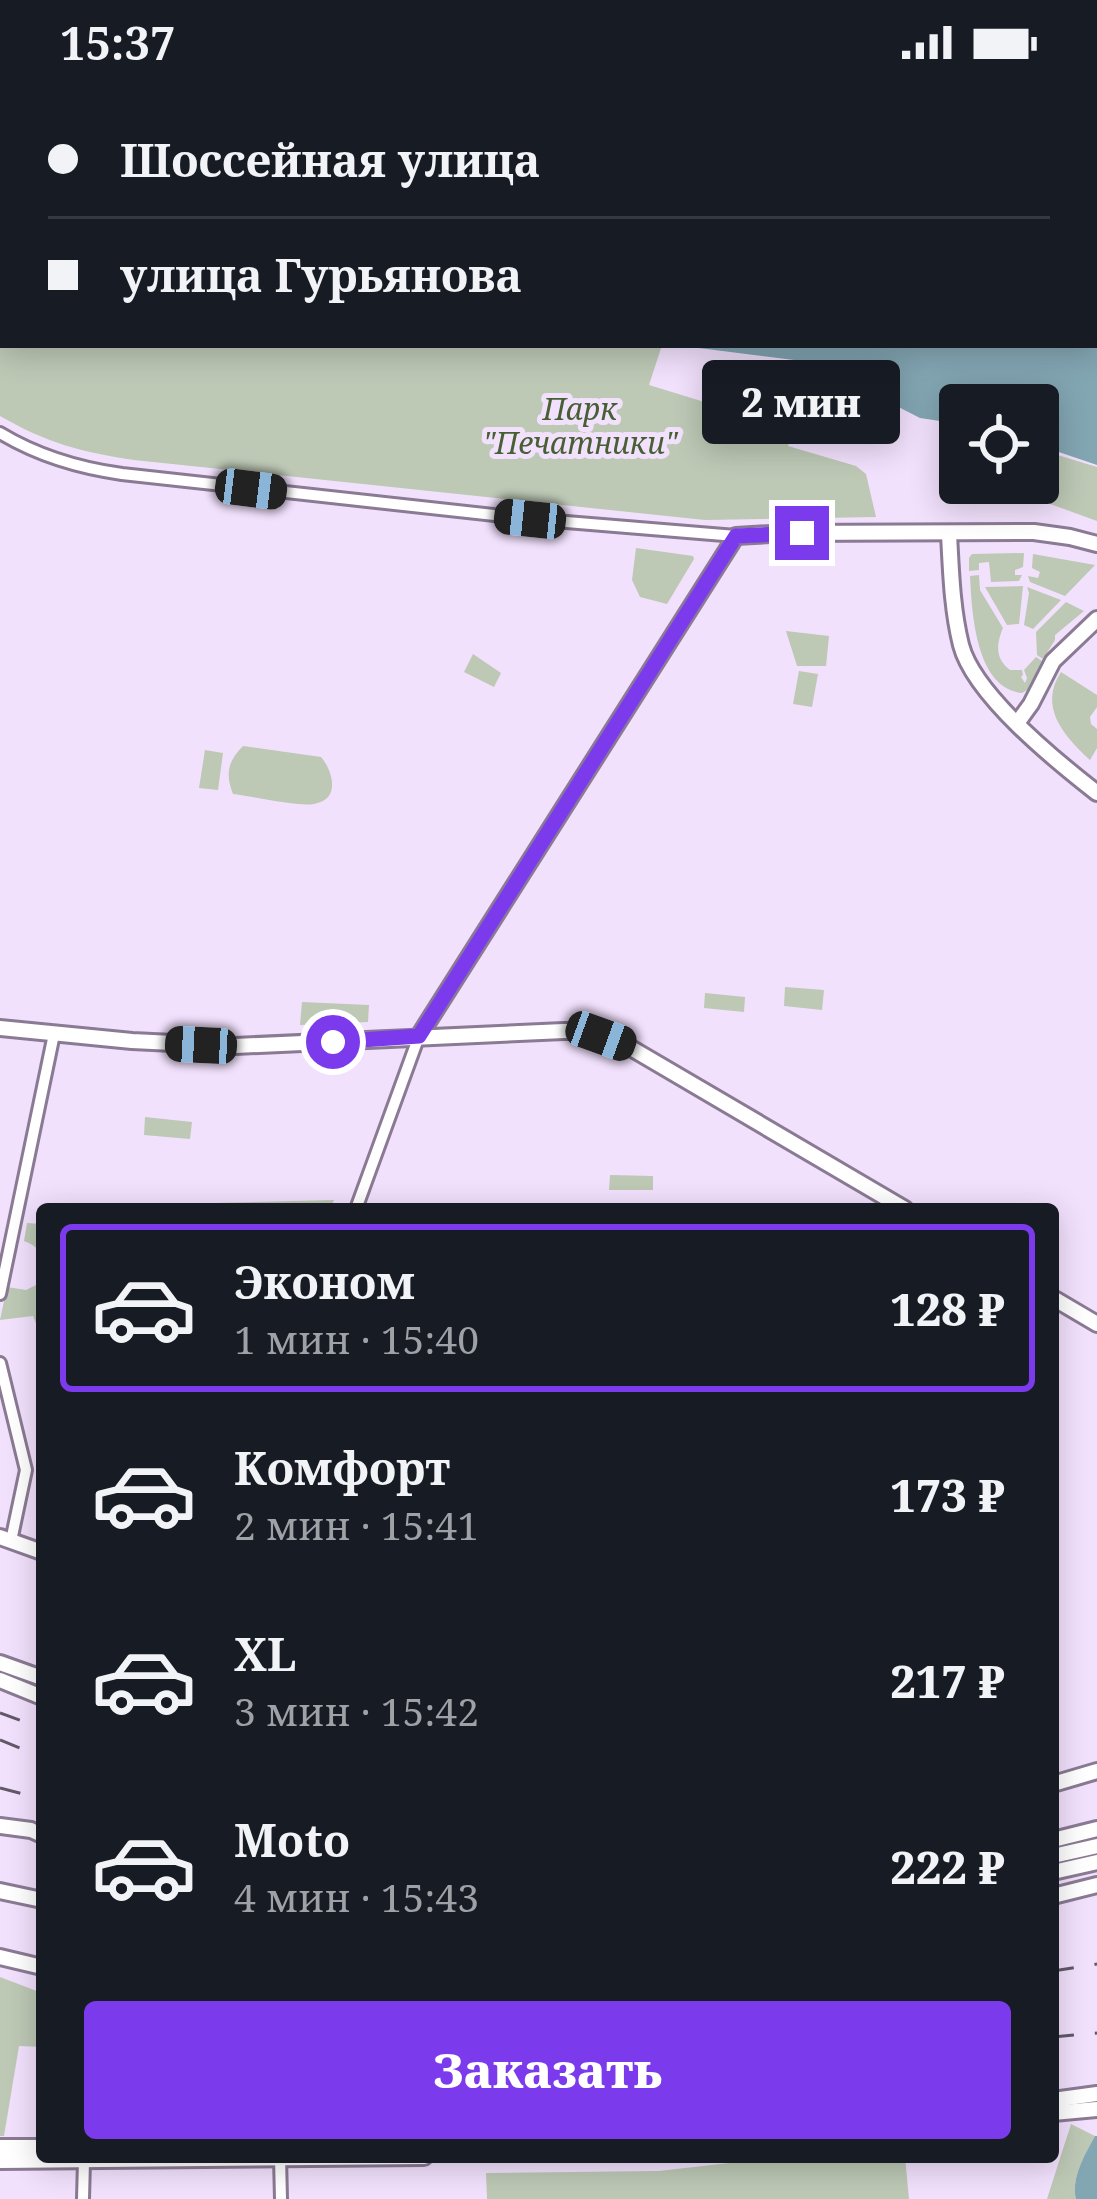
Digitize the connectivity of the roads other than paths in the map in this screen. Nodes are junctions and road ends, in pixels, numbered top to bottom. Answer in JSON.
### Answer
{"nodes":[{"id":1,"x":0,"y":434,"type":"edge"},
{"id":2,"x":949,"y":534,"type":"junction"},
{"id":3,"x":736,"y":536,"type":"junction"},
{"id":4,"x":1097,"y":544,"type":"edge"},
{"id":5,"x":1097,"y":619,"type":"edge"},
{"id":6,"x":1018,"y":722,"type":"junction"},
{"id":7,"x":1097,"y":793,"type":"edge"},
{"id":8,"x":0,"y":1028,"type":"edge"},
{"id":9,"x":54,"y":1034,"type":"junction"},
{"id":10,"x":419,"y":1036,"type":"junction"},
{"id":11,"x":358,"y":1203,"type":"edge"},
{"id":12,"x":894,"y":1203,"type":"edge"},
{"id":13,"x":0,"y":1294,"type":"edge"},
{"id":14,"x":1059,"y":1302,"type":"edge"},
{"id":15,"x":1097,"y":1324,"type":"edge"},
{"id":16,"x":0,"y":1363,"type":"edge"},
{"id":17,"x":6,"y":1539,"type":"edge"},
{"id":18,"x":36,"y":1550,"type":"edge"},
{"id":19,"x":0,"y":1663,"type":"edge"},
{"id":20,"x":36,"y":1676,"type":"edge"},
{"id":21,"x":0,"y":1681,"type":"edge"},
{"id":22,"x":36,"y":1694,"type":"edge"},
{"id":23,"x":1097,"y":1771,"type":"edge"},
{"id":24,"x":1059,"y":1782,"type":"edge"},
{"id":25,"x":0,"y":1826,"type":"edge"},
{"id":26,"x":1097,"y":1829,"type":"edge"},
{"id":27,"x":36,"y":1833,"type":"edge"},
{"id":28,"x":1059,"y":1838,"type":"edge"},
{"id":29,"x":1097,"y":1846,"type":"edge"},
{"id":30,"x":1059,"y":1855,"type":"edge"},
{"id":31,"x":1097,"y":1862,"type":"edge"},
{"id":32,"x":1059,"y":1871,"type":"edge"},
{"id":33,"x":1097,"y":1885,"type":"edge"},
{"id":34,"x":0,"y":1892,"type":"edge"},
{"id":35,"x":1059,"y":1894,"type":"edge"},
{"id":36,"x":36,"y":1899,"type":"edge"},
{"id":37,"x":0,"y":1957,"type":"edge"},
{"id":38,"x":36,"y":1966,"type":"edge"},
{"id":39,"x":1097,"y":2095,"type":"edge"},
{"id":40,"x":1059,"y":2099,"type":"edge"},
{"id":41,"x":1097,"y":2109,"type":"edge"},
{"id":42,"x":1059,"y":2112,"type":"edge"},
{"id":43,"x":0,"y":2147,"type":"edge"},
{"id":44,"x":36,"y":2147,"type":"edge"},
{"id":45,"x":36,"y":2160,"type":"edge"},
{"id":46,"x":0,"y":2161,"type":"edge"},
{"id":47,"x":84,"y":2163,"type":"edge"},
{"id":48,"x":280,"y":2163,"type":"edge"},
{"id":49,"x":83,"y":2199,"type":"edge"},
{"id":50,"x":281,"y":2199,"type":"edge"}],
"edges":[{"from":1,"to":3,"type":"street"},
{"from":2,"to":3,"type":"main road"},
{"from":2,"to":4,"type":"main road"},
{"from":2,"to":6,"type":"main road"},
{"from":3,"to":10,"type":"main road"},
{"from":5,"to":6,"type":"main road"},
{"from":6,"to":7,"type":"main road"},
{"from":8,"to":9,"type":"main road"},
{"from":9,"to":10,"type":"main road"},
{"from":9,"to":13,"type":"street"},
{"from":10,"to":11,"type":"street"},
{"from":10,"to":12,"type":"main road"},
{"from":14,"to":15,"type":"main road"},
{"from":16,"to":17,"type":"street"},
{"from":17,"to":18,"type":"main road"},
{"from":19,"to":20,"type":"main road"},
{"from":21,"to":22,"type":"main road"},
{"from":23,"to":24,"type":"main road"},
{"from":25,"to":27,"type":"main road"},
{"from":26,"to":28,"type":"main road"},
{"from":29,"to":30,"type":"main road"},
{"from":31,"to":32,"type":"main road"},
{"from":33,"to":35,"type":"main road"},
{"from":34,"to":36,"type":"main road"},
{"from":37,"to":38,"type":"main road"},
{"from":39,"to":40,"type":"main road"},
{"from":41,"to":42,"type":"main road"},
{"from":43,"to":44,"type":"main road"},
{"from":45,"to":46,"type":"main road"},
{"from":47,"to":49,"type":"street"},
{"from":48,"to":50,"type":"street"}]}
